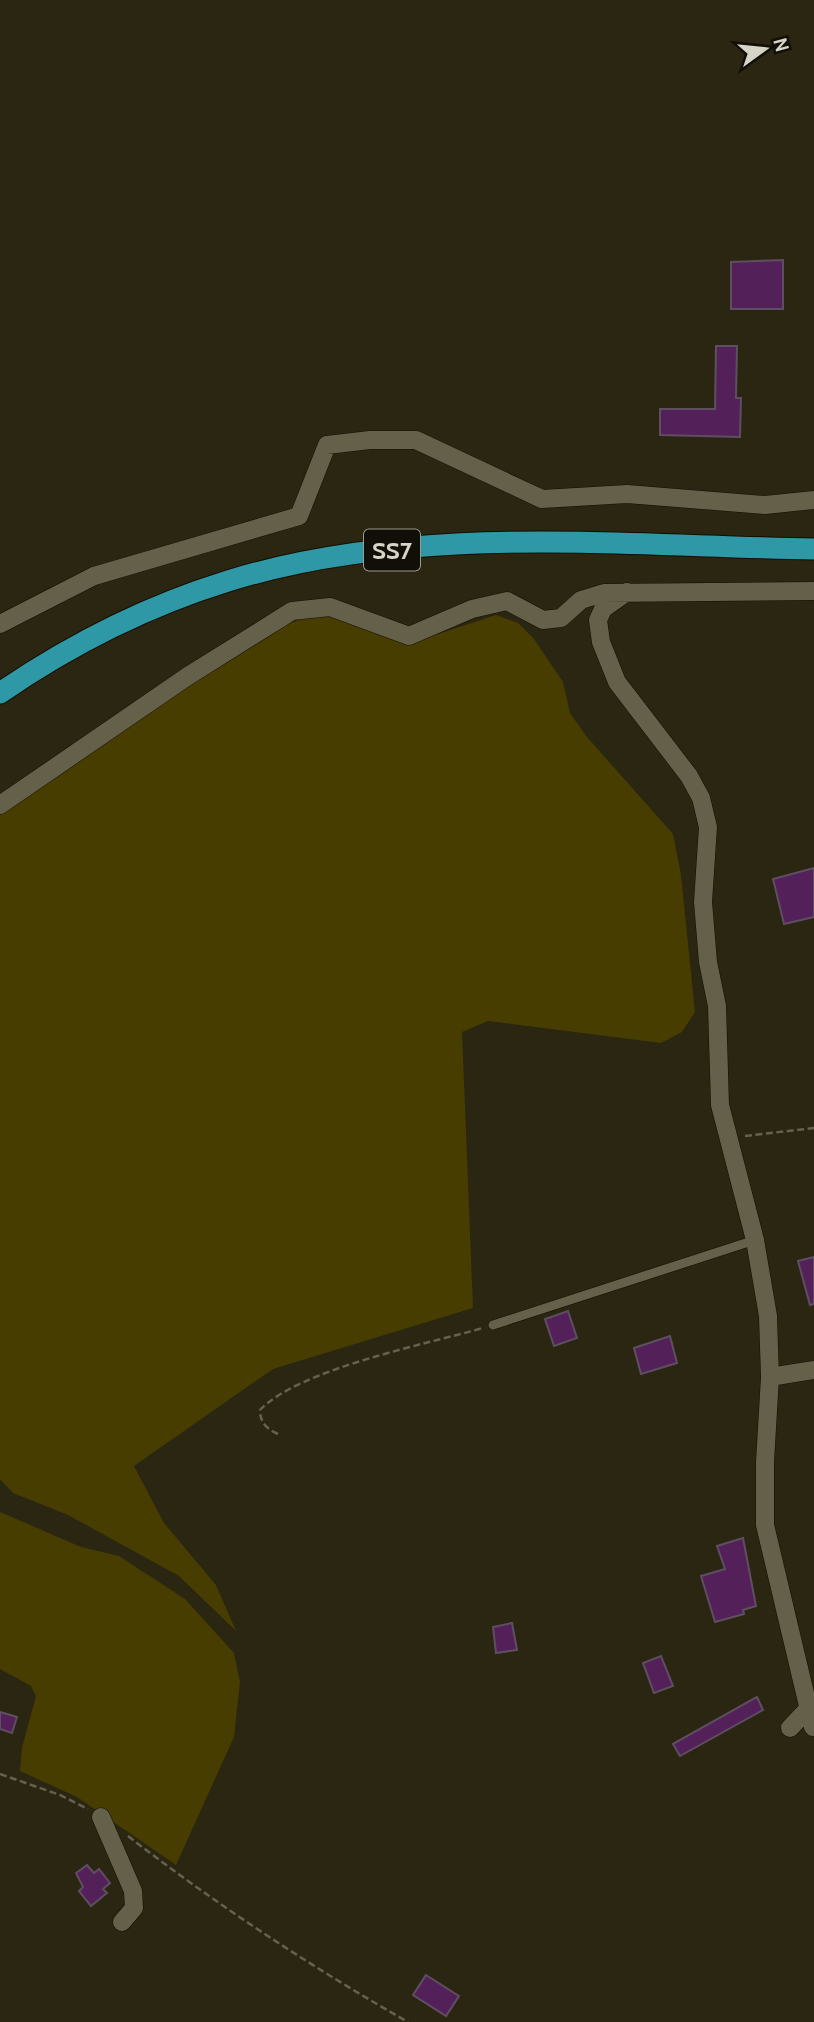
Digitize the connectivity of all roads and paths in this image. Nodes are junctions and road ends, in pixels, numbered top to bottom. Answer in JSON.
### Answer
{"nodes":[{"id":1,"x":814,"y":500,"type":"edge"},
{"id":2,"x":814,"y":549,"type":"edge"},
{"id":3,"x":814,"y":591,"type":"edge"},
{"id":4,"x":627,"y":592,"type":"junction"},
{"id":5,"x":0,"y":624,"type":"edge"},
{"id":6,"x":0,"y":693,"type":"edge"},
{"id":7,"x":0,"y":805,"type":"edge"},
{"id":8,"x":814,"y":1128,"type":"edge"},
{"id":9,"x":727,"y":1134,"type":"junction"},
{"id":10,"x":755,"y":1240,"type":"junction"},
{"id":11,"x":494,"y":1325,"type":"joint"},
{"id":12,"x":814,"y":1370,"type":"edge"},
{"id":13,"x":770,"y":1377,"type":"junction"},
{"id":14,"x":278,"y":1434,"type":"dead end"},
{"id":15,"x":808,"y":1709,"type":"junction"},
{"id":16,"x":813,"y":1727,"type":"edge"},
{"id":17,"x":790,"y":1728,"type":"dead end"},
{"id":18,"x":0,"y":1774,"type":"edge"},
{"id":19,"x":101,"y":1817,"type":"joint"},
{"id":20,"x":125,"y":1834,"type":"dead end"},
{"id":21,"x":122,"y":1922,"type":"dead end"},
{"id":22,"x":408,"y":2022,"type":"edge"}],
"edges":[{"from":1,"to":5,"type":"street"},
{"from":2,"to":6,"type":"highway","number":"SS7"},
{"from":3,"to":4,"type":"street"},
{"from":4,"to":7,"type":"street"},
{"from":4,"to":9,"type":"street"},
{"from":8,"to":9,"type":"path"},
{"from":9,"to":10,"type":"street"},
{"from":10,"to":11,"type":"lane"},
{"from":10,"to":13,"type":"street"},
{"from":11,"to":14,"type":"path"},
{"from":12,"to":13,"type":"street"},
{"from":13,"to":15,"type":"street"},
{"from":15,"to":16,"type":"street"},
{"from":15,"to":17,"type":"street"},
{"from":18,"to":19,"type":"path"},
{"from":19,"to":21,"type":"street"},
{"from":20,"to":22,"type":"path"}]}
